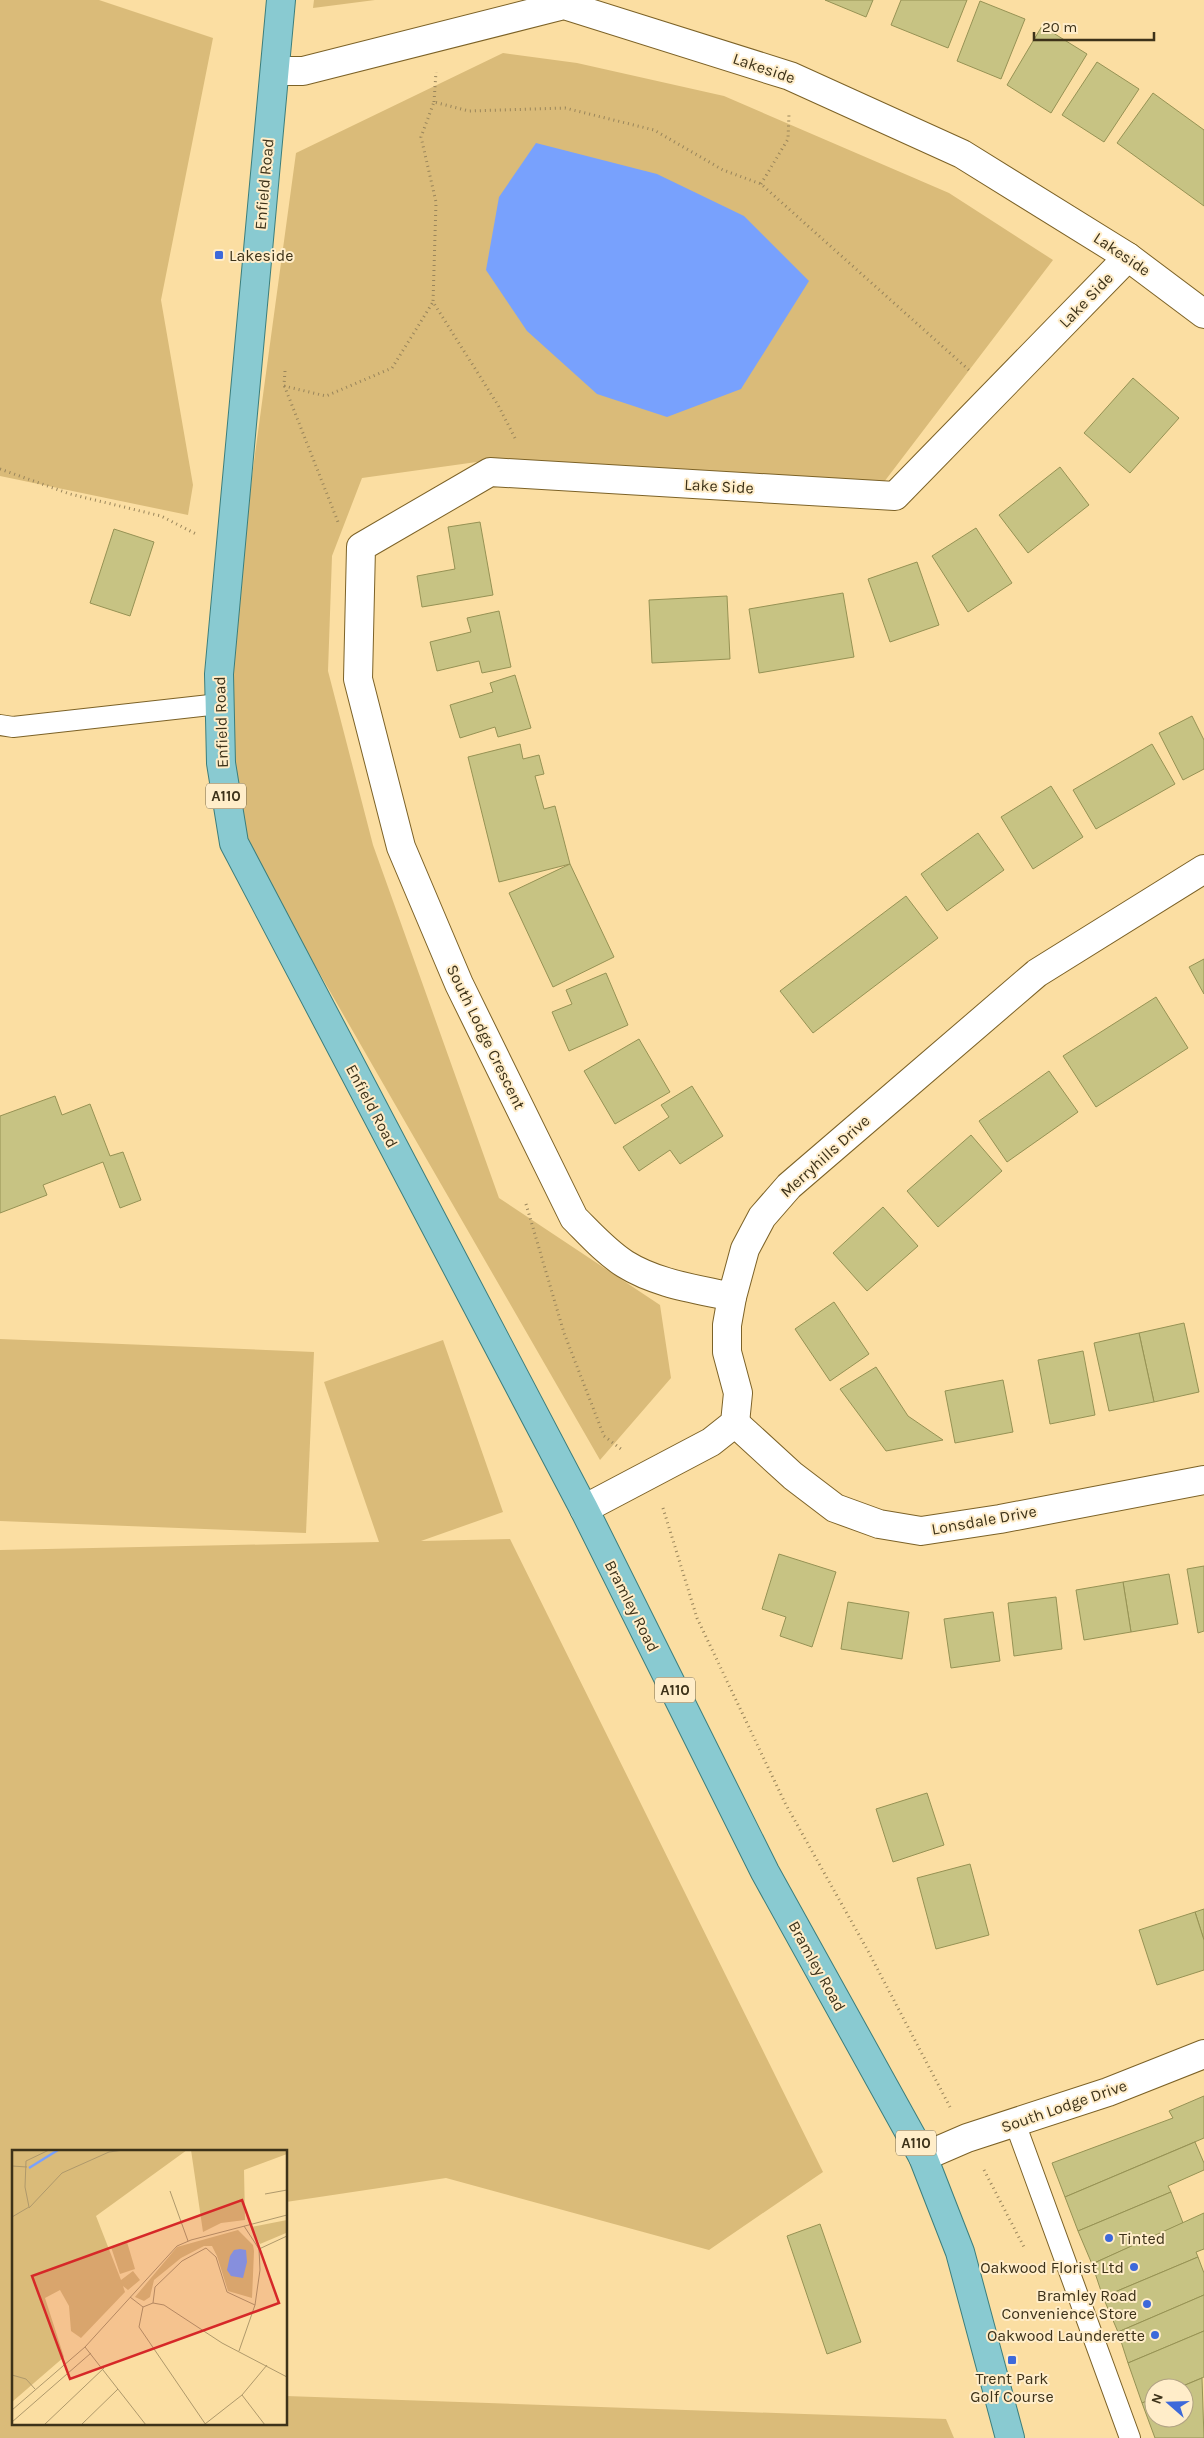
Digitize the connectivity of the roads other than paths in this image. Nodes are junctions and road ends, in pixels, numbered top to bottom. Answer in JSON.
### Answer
{"nodes":[{"id":1,"x":281,"y":0,"type":"edge"},
{"id":2,"x":564,"y":2,"type":"edge"},
{"id":3,"x":275,"y":71,"type":"junction"},
{"id":4,"x":1128,"y":256,"type":"junction"},
{"id":5,"x":1204,"y":314,"type":"edge"},
{"id":6,"x":358,"y":678,"type":"joint"},
{"id":7,"x":219,"y":704,"type":"junction"},
{"id":8,"x":0,"y":725,"type":"edge"},
{"id":9,"x":1204,"y":869,"type":"edge"},
{"id":10,"x":732,"y":1297,"type":"junction"},
{"id":11,"x":735,"y":1423,"type":"junction"},
{"id":12,"x":1204,"y":1480,"type":"edge"},
{"id":13,"x":584,"y":1509,"type":"junction"},
{"id":14,"x":1204,"y":2054,"type":"edge"},
{"id":15,"x":1015,"y":2123,"type":"junction"},
{"id":16,"x":923,"y":2157,"type":"junction"},
{"id":17,"x":1010,"y":2438,"type":"edge"},
{"id":18,"x":1130,"y":2438,"type":"edge"}],
"edges":[{"from":1,"to":3,"type":"main road","name":"Enfield Road","number":"A110"},
{"from":2,"to":3,"type":"street","name":"Lakeside"},
{"from":2,"to":4,"type":"street","name":"Lakeside"},
{"from":3,"to":7,"type":"main road","name":"Enfield Road","number":"A110"},
{"from":4,"to":5,"type":"street","name":"Lakeside"},
{"from":4,"to":6,"type":"street","name":"Lake Side"},
{"from":6,"to":10,"type":"street","name":"South Lodge Crescent"},
{"from":7,"to":8,"type":"lane"},
{"from":7,"to":13,"type":"main road","name":"Enfield Road","number":"A110"},
{"from":9,"to":10,"type":"street","name":"Merryhills Drive"},
{"from":10,"to":11,"type":"street","name":"Merryhills Drive"},
{"from":11,"to":12,"type":"street","name":"Lonsdale Drive"},
{"from":11,"to":13,"type":"street"},
{"from":13,"to":16,"type":"main road","name":"Bramley Road","number":"A110"},
{"from":14,"to":15,"type":"street","name":"South Lodge Drive"},
{"from":15,"to":16,"type":"street","name":"South Lodge Drive"},
{"from":15,"to":18,"type":"lane"},
{"from":16,"to":17,"type":"main road","name":"Bramley Road","number":"A110"}]}
